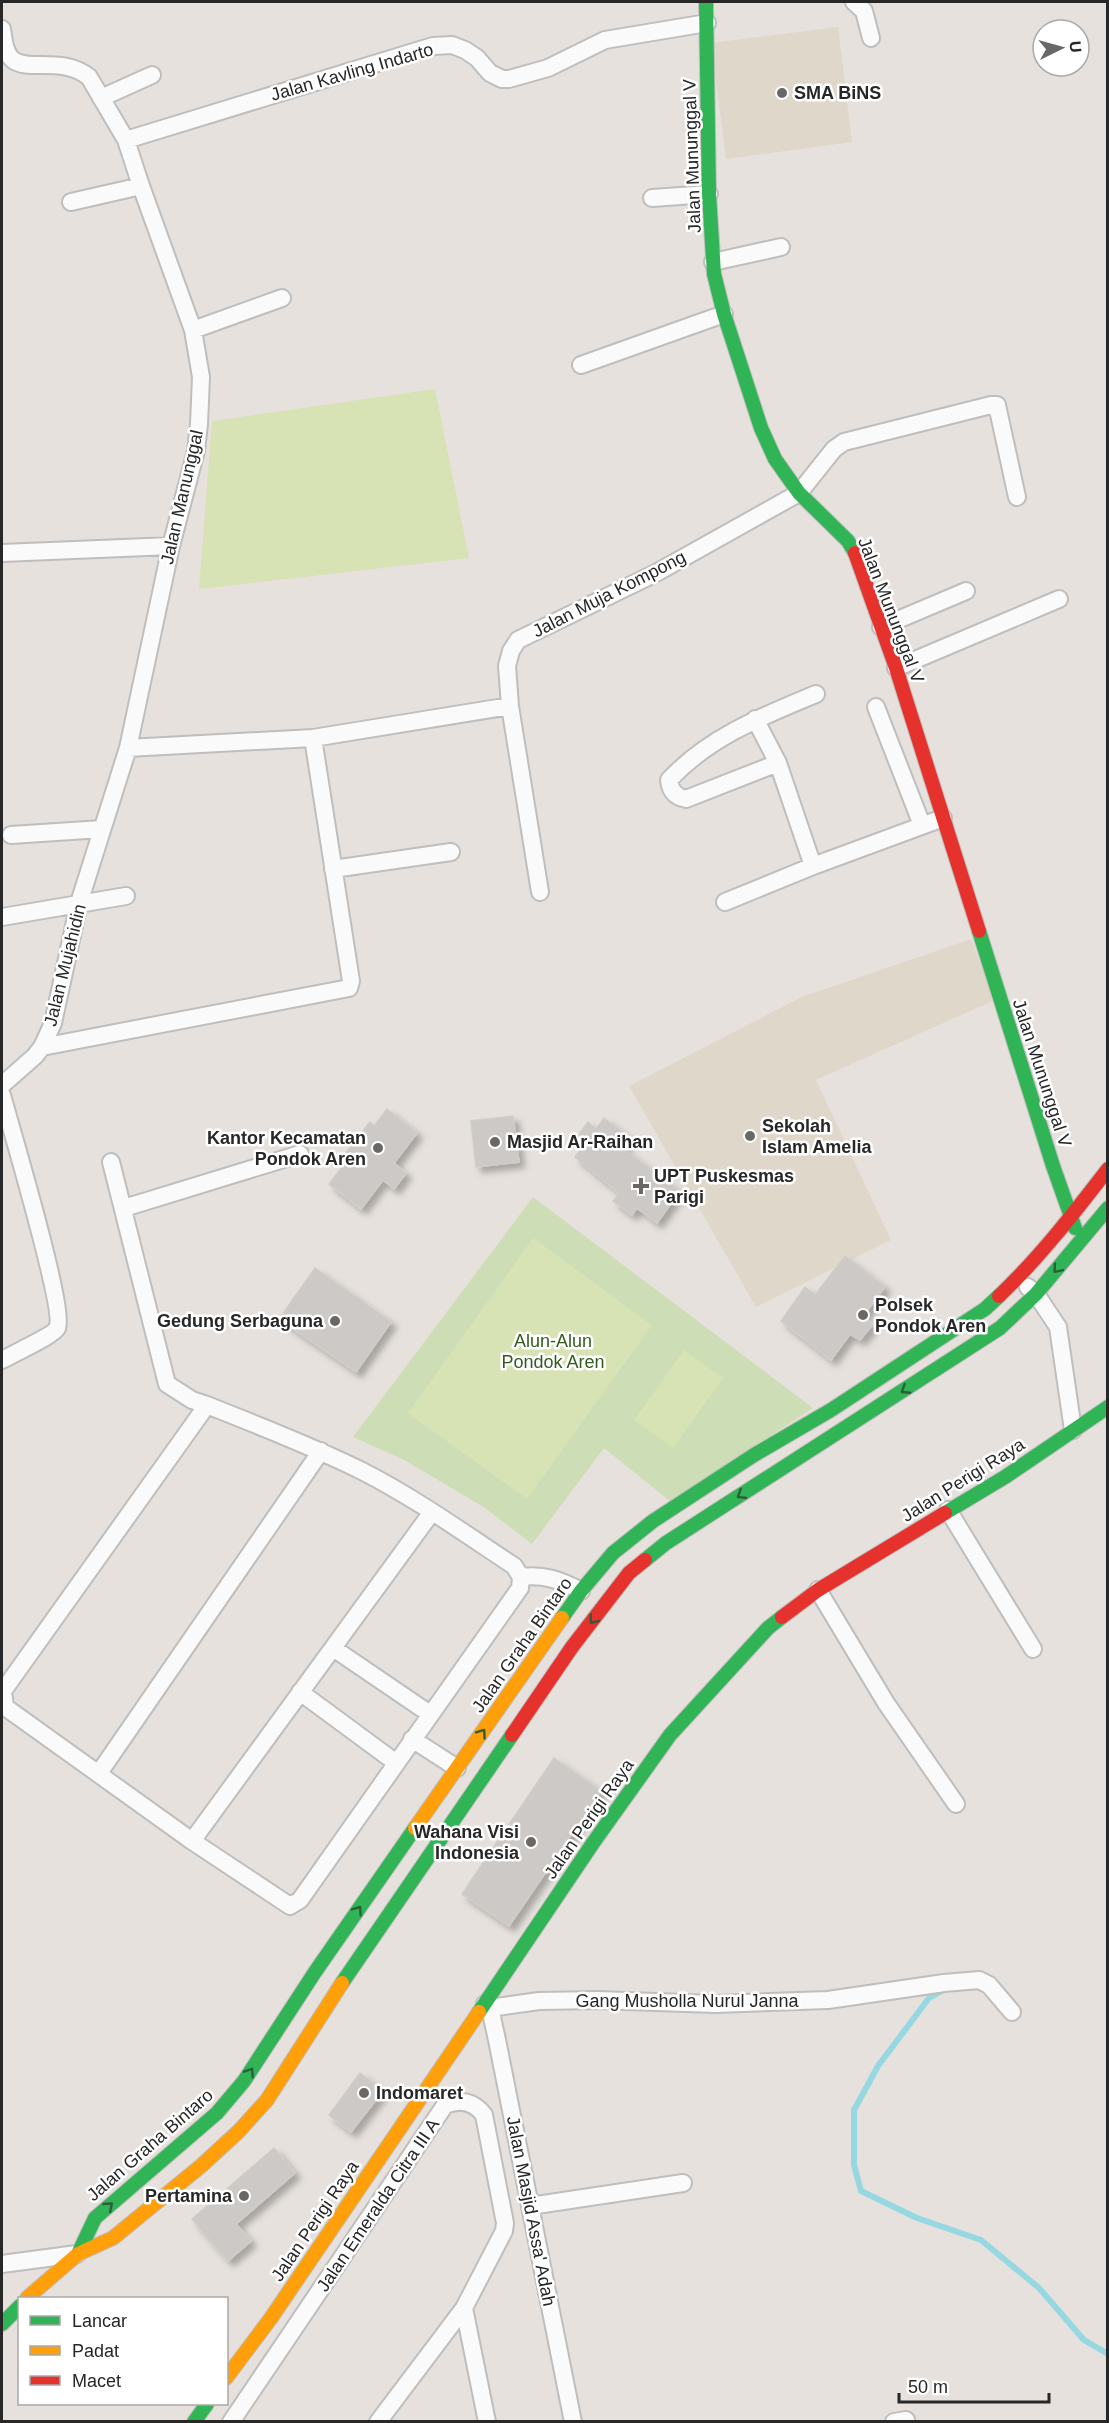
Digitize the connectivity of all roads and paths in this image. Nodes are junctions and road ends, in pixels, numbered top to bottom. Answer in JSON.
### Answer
{"nodes":[{"id":1,"x":706,"y":2,"type":"edge"},
{"id":2,"x":854,"y":2,"type":"edge"},
{"id":3,"x":707,"y":23,"type":"junction"},
{"id":4,"x":2,"y":29,"type":"edge"},
{"id":5,"x":871,"y":38,"type":"dead end"},
{"id":6,"x":152,"y":75,"type":"dead end"},
{"id":7,"x":101,"y":98,"type":"junction"},
{"id":8,"x":126,"y":140,"type":"junction"},
{"id":9,"x":141,"y":186,"type":"junction"},
{"id":10,"x":709,"y":194,"type":"junction"},
{"id":11,"x":652,"y":198,"type":"dead end"},
{"id":12,"x":71,"y":202,"type":"dead end"},
{"id":13,"x":781,"y":247,"type":"dead end"},
{"id":14,"x":713,"y":262,"type":"junction"},
{"id":15,"x":282,"y":297,"type":"dead end"},
{"id":16,"x":724,"y":314,"type":"junction"},
{"id":17,"x":193,"y":330,"type":"junction"},
{"id":18,"x":581,"y":364,"type":"dead end"},
{"id":19,"x":799,"y":492,"type":"junction"},
{"id":20,"x":1017,"y":497,"type":"dead end"},
{"id":21,"x":171,"y":546,"type":"junction"},
{"id":22,"x":2,"y":553,"type":"edge"},
{"id":23,"x":966,"y":591,"type":"dead end"},
{"id":24,"x":1059,"y":599,"type":"dead end"},
{"id":25,"x":881,"y":627,"type":"junction"},
{"id":26,"x":896,"y":668,"type":"junction"},
{"id":27,"x":816,"y":694,"type":"dead end"},
{"id":28,"x":510,"y":706,"type":"junction"},
{"id":29,"x":876,"y":707,"type":"dead end"},
{"id":30,"x":755,"y":719,"type":"junction"},
{"id":31,"x":312,"y":738,"type":"junction"},
{"id":32,"x":128,"y":748,"type":"junction"},
{"id":33,"x":778,"y":763,"type":"junction"},
{"id":34,"x":943,"y":818,"type":"junction"},
{"id":35,"x":922,"y":825,"type":"junction"},
{"id":36,"x":102,"y":829,"type":"junction"},
{"id":37,"x":11,"y":835,"type":"dead end"},
{"id":38,"x":452,"y":852,"type":"dead end"},
{"id":39,"x":813,"y":866,"type":"junction"},
{"id":40,"x":333,"y":869,"type":"junction"},
{"id":41,"x":540,"y":892,"type":"dead end"},
{"id":42,"x":126,"y":896,"type":"dead end"},
{"id":43,"x":724,"y":902,"type":"dead end"},
{"id":44,"x":79,"y":903,"type":"junction"},
{"id":45,"x":2,"y":917,"type":"edge"},
{"id":46,"x":42,"y":1047,"type":"junction"},
{"id":47,"x":2,"y":1085,"type":"edge"},
{"id":48,"x":2,"y":1095,"type":"edge"},
{"id":49,"x":300,"y":1154,"type":"dead end"},
{"id":50,"x":111,"y":1162,"type":"dead end"},
{"id":51,"x":1107,"y":1169,"type":"edge"},
{"id":52,"x":124,"y":1208,"type":"junction"},
{"id":53,"x":1107,"y":1208,"type":"edge"},
{"id":54,"x":1071,"y":1217,"type":"junction"},
{"id":55,"x":1080,"y":1242,"type":"junction"},
{"id":56,"x":1018,"y":1278,"type":"junction"},
{"id":57,"x":1035,"y":1294,"type":"junction"},
{"id":58,"x":2,"y":1360,"type":"edge"},
{"id":59,"x":207,"y":1405,"type":"junction"},
{"id":60,"x":1107,"y":1407,"type":"edge"},
{"id":61,"x":831,"y":1410,"type":"junction"},
{"id":62,"x":1073,"y":1430,"type":"junction"},
{"id":63,"x":841,"y":1432,"type":"junction"},
{"id":64,"x":321,"y":1451,"type":"junction"},
{"id":65,"x":948,"y":1510,"type":"junction"},
{"id":66,"x":432,"y":1512,"type":"junction"},
{"id":67,"x":521,"y":1577,"type":"junction"},
{"id":68,"x":818,"y":1590,"type":"junction"},
{"id":69,"x":581,"y":1591,"type":"junction"},
{"id":70,"x":333,"y":1648,"type":"junction"},
{"id":71,"x":1033,"y":1649,"type":"dead end"},
{"id":72,"x":300,"y":1692,"type":"junction"},
{"id":73,"x":430,"y":1714,"type":"junction"},
{"id":74,"x":412,"y":1739,"type":"junction"},
{"id":75,"x":395,"y":1762,"type":"junction"},
{"id":76,"x":458,"y":1768,"type":"junction"},
{"id":77,"x":99,"y":1773,"type":"junction"},
{"id":78,"x":478,"y":1781,"type":"junction"},
{"id":79,"x":956,"y":1804,"type":"dead end"},
{"id":80,"x":192,"y":1841,"type":"junction"},
{"id":81,"x":488,"y":2006,"type":"junction"},
{"id":82,"x":1012,"y":2012,"type":"dead end"},
{"id":83,"x":683,"y":2183,"type":"dead end"},
{"id":84,"x":530,"y":2206,"type":"junction"},
{"id":85,"x":78,"y":2254,"type":"junction"},
{"id":86,"x":2,"y":2264,"type":"edge"},
{"id":87,"x":28,"y":2297,"type":"edge"},
{"id":88,"x":18,"y":2308,"type":"edge"},
{"id":89,"x":464,"y":2308,"type":"junction"},
{"id":90,"x":2,"y":2324,"type":"edge"},
{"id":91,"x":228,"y":2375,"type":"edge"},
{"id":92,"x":206,"y":2405,"type":"edge"},
{"id":93,"x":194,"y":2421,"type":"edge"},
{"id":94,"x":231,"y":2421,"type":"edge"},
{"id":95,"x":378,"y":2421,"type":"edge"},
{"id":96,"x":487,"y":2421,"type":"edge"},
{"id":97,"x":573,"y":2421,"type":"edge"}],
"edges":[{"from":1,"to":3,"type":"main road","name":"Jalan Mununggal V"},
{"from":2,"to":5,"type":"street"},
{"from":3,"to":8,"type":"street","name":"Jalan Kavling Indarto"},
{"from":3,"to":10,"type":"main road","name":"Jalan Mununggal V"},
{"from":4,"to":7,"type":"street","name":"Jalan Manunggal"},
{"from":6,"to":7,"type":"street"},
{"from":7,"to":8,"type":"street","name":"Jalan Manunggal"},
{"from":8,"to":9,"type":"street","name":"Jalan Manunggal"},
{"from":9,"to":12,"type":"street"},
{"from":9,"to":17,"type":"street","name":"Jalan Manunggal"},
{"from":10,"to":11,"type":"street"},
{"from":10,"to":14,"type":"main road","name":"Jalan Mununggal V"},
{"from":13,"to":14,"type":"street"},
{"from":14,"to":16,"type":"main road","name":"Jalan Mununggal V"},
{"from":15,"to":17,"type":"street"},
{"from":16,"to":18,"type":"street"},
{"from":16,"to":19,"type":"main road","name":"Jalan Mununggal V"},
{"from":17,"to":21,"type":"street","name":"Jalan Manunggal"},
{"from":19,"to":20,"type":"street"},
{"from":19,"to":25,"type":"main road","name":"Jalan Mununggal V"},
{"from":19,"to":28,"type":"street","name":"Jalan Muja Kompong"},
{"from":21,"to":22,"type":"street"},
{"from":21,"to":32,"type":"street","name":"Jalan Manunggal"},
{"from":23,"to":25,"type":"street"},
{"from":24,"to":26,"type":"street"},
{"from":25,"to":26,"type":"main road","name":"Jalan Mununggal V"},
{"from":26,"to":34,"type":"main road","name":"Jalan Mununggal V"},
{"from":27,"to":30,"type":"street"},
{"from":28,"to":31,"type":"street"},
{"from":28,"to":41,"type":"street","name":"Jalan Muja Kompong"},
{"from":29,"to":35,"type":"street"},
{"from":30,"to":33,"type":"street"},
{"from":30,"to":33,"type":"street"},
{"from":31,"to":32,"type":"street"},
{"from":31,"to":40,"type":"street"},
{"from":32,"to":36,"type":"street","name":"Jalan Manunggal"},
{"from":33,"to":39,"type":"street"},
{"from":34,"to":35,"type":"street"},
{"from":34,"to":54,"type":"main road","name":"Jalan Mununggal V"},
{"from":35,"to":39,"type":"street"},
{"from":36,"to":37,"type":"street"},
{"from":36,"to":44,"type":"street","name":"Jalan Mujahidin"},
{"from":38,"to":40,"type":"street"},
{"from":39,"to":43,"type":"street"},
{"from":40,"to":46,"type":"street"},
{"from":42,"to":44,"type":"street"},
{"from":44,"to":45,"type":"street"},
{"from":44,"to":46,"type":"street","name":"Jalan Mujahidin"},
{"from":46,"to":47,"type":"street","name":"Jalan Mujahidin"},
{"from":48,"to":58,"type":"street"},
{"from":49,"to":52,"type":"street"},
{"from":50,"to":52,"type":"street"},
{"from":51,"to":54,"type":"main road","name":"Jalan Graha Bintaro"},
{"from":52,"to":59,"type":"street"},
{"from":53,"to":55,"type":"main road","name":"Jalan Graha Bintaro"},
{"from":54,"to":55,"type":"main road","name":"Jalan Mununggal V"},
{"from":54,"to":56,"type":"main road","name":"Jalan Graha Bintaro"},
{"from":55,"to":57,"type":"main road","name":"Jalan Graha Bintaro","one_way":true},
{"from":56,"to":57,"type":"street"},
{"from":56,"to":61,"type":"main road","name":"Jalan Graha Bintaro"},
{"from":57,"to":62,"type":"street"},
{"from":57,"to":63,"type":"main road","name":"Jalan Graha Bintaro","one_way":true},
{"from":59,"to":64,"type":"street"},
{"from":59,"to":77,"type":"street"},
{"from":60,"to":62,"type":"main road","name":"Jalan Perigi Raya"},
{"from":61,"to":63,"type":"street"},
{"from":61,"to":69,"type":"main road","name":"Jalan Graha Bintaro"},
{"from":62,"to":65,"type":"main road","name":"Jalan Perigi Raya"},
{"from":63,"to":78,"type":"main road","name":"Jalan Graha Bintaro","one_way":true},
{"from":64,"to":66,"type":"street"},
{"from":64,"to":77,"type":"street"},
{"from":65,"to":68,"type":"main road","name":"Jalan Perigi Raya"},
{"from":65,"to":71,"type":"street"},
{"from":66,"to":67,"type":"street"},
{"from":66,"to":70,"type":"street"},
{"from":67,"to":69,"type":"street"},
{"from":67,"to":73,"type":"street"},
{"from":68,"to":79,"type":"street"},
{"from":68,"to":81,"type":"main road","name":"Jalan Perigi Raya"},
{"from":76,"to":69,"type":"main road","name":"Jalan Graha Bintaro","one_way":true},
{"from":70,"to":72,"type":"street"},
{"from":70,"to":73,"type":"street"},
{"from":72,"to":75,"type":"street"},
{"from":72,"to":80,"type":"street"},
{"from":73,"to":74,"type":"street"},
{"from":74,"to":75,"type":"street"},
{"from":74,"to":76,"type":"street"},
{"from":75,"to":80,"type":"street"},
{"from":76,"to":78,"type":"main road"},
{"from":85,"to":76,"type":"main road","name":"Jalan Graha Bintaro","one_way":true},
{"from":77,"to":80,"type":"street"},
{"from":78,"to":85,"type":"main road","name":"Jalan Graha Bintaro"},
{"from":81,"to":82,"type":"street","name":"Gang Musholla Nurul Janna"},
{"from":81,"to":84,"type":"street","name":"Jalan Masjid Assa' Adah"},
{"from":81,"to":91,"type":"main road","name":"Jalan Perigi Raya"},
{"from":83,"to":84,"type":"street"},
{"from":84,"to":97,"type":"street","name":"Jalan Masjid Assa' Adah"},
{"from":85,"to":86,"type":"street"},
{"from":85,"to":87,"type":"main road","name":"Jalan Graha Bintaro"},
{"from":88,"to":90,"type":"main road"},
{"from":89,"to":94,"type":"street","name":"Jalan Emeralda Citra III A"},
{"from":89,"to":95,"type":"street","name":"Jalan Emeralda Citra III A"},
{"from":89,"to":96,"type":"street"},
{"from":92,"to":93,"type":"main road"}]}
